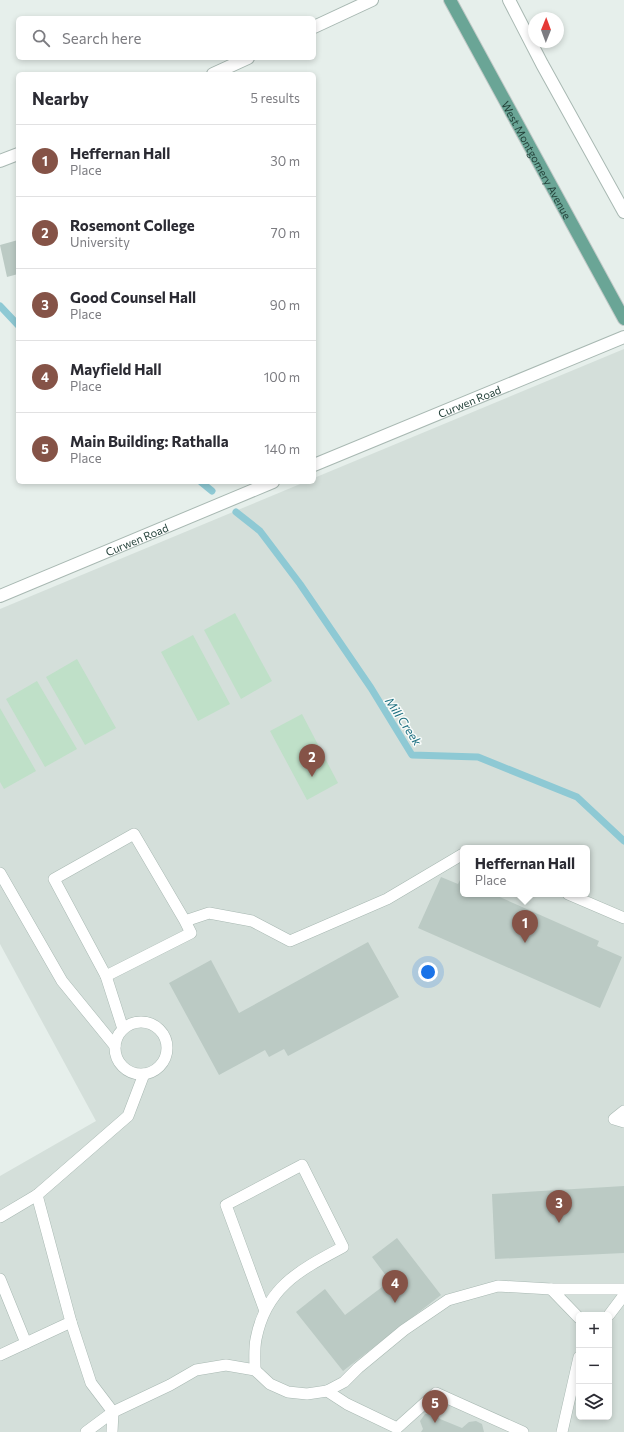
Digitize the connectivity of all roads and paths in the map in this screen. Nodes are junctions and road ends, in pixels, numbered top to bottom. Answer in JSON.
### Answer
{"nodes":[{"id":1,"x":372,"y":0,"type":"edge"},
{"id":2,"x":450,"y":0,"type":"edge"},
{"id":3,"x":509,"y":0,"type":"edge"},
{"id":4,"x":316,"y":26,"type":"edge"},
{"id":5,"x":244,"y":60,"type":"edge"},
{"id":6,"x":217,"y":72,"type":"edge"},
{"id":7,"x":16,"y":155,"type":"edge"},
{"id":8,"x":0,"y":161,"type":"edge"},
{"id":9,"x":624,"y":212,"type":"edge"},
{"id":10,"x":624,"y":319,"type":"edge"},
{"id":11,"x":624,"y":337,"type":"edge"},
{"id":12,"x":316,"y":464,"type":"edge"},
{"id":13,"x":268,"y":484,"type":"edge"},
{"id":14,"x":0,"y":596,"type":"edge"},
{"id":15,"x":460,"y":856,"type":"edge"},
{"id":16,"x":0,"y":874,"type":"edge"},
{"id":17,"x":575,"y":897,"type":"edge"},
{"id":18,"x":624,"y":918,"type":"edge"},
{"id":19,"x":185,"y":921,"type":"junction"},
{"id":20,"x":106,"y":976,"type":"junction"},
{"id":21,"x":123,"y":1029,"type":"junction"},
{"id":22,"x":115,"y":1046,"type":"junction"},
{"id":23,"x":144,"y":1074,"type":"junction"},
{"id":24,"x":624,"y":1111,"type":"edge"},
{"id":25,"x":624,"y":1122,"type":"edge"},
{"id":26,"x":37,"y":1195,"type":"junction"},
{"id":27,"x":0,"y":1216,"type":"edge"},
{"id":28,"x":0,"y":1279,"type":"edge"},
{"id":29,"x":551,"y":1289,"type":"junction"},
{"id":30,"x":624,"y":1289,"type":"edge"},
{"id":31,"x":624,"y":1295,"type":"edge"},
{"id":32,"x":265,"y":1311,"type":"junction"},
{"id":33,"x":611,"y":1312,"type":"edge"},
{"id":34,"x":576,"y":1315,"type":"edge"},
{"id":35,"x":71,"y":1322,"type":"junction"},
{"id":36,"x":26,"y":1343,"type":"junction"},
{"id":37,"x":0,"y":1355,"type":"edge"},
{"id":38,"x":255,"y":1370,"type":"junction"},
{"id":39,"x":576,"y":1370,"type":"edge"},
{"id":40,"x":327,"y":1391,"type":"junction"},
{"id":41,"x":112,"y":1412,"type":"junction"},
{"id":42,"x":86,"y":1432,"type":"edge"},
{"id":43,"x":112,"y":1432,"type":"edge"},
{"id":44,"x":523,"y":1432,"type":"edge"},
{"id":45,"x":562,"y":1432,"type":"edge"}],
"edges":[{"from":1,"to":4,"type":"street"},
{"from":2,"to":10,"type":"main road","name":"West Montgomery Avenue"},
{"from":3,"to":9,"type":"street"},
{"from":5,"to":6,"type":"street"},
{"from":7,"to":8,"type":"street"},
{"from":11,"to":12,"type":"street","name":"Curwen Road"},
{"from":13,"to":14,"type":"street","name":"Curwen Road"},
{"from":15,"to":19,"type":"lane"},
{"from":16,"to":22,"type":"lane"},
{"from":17,"to":18,"type":"lane"},
{"from":19,"to":20,"type":"lane"},
{"from":19,"to":20,"type":"lane"},
{"from":20,"to":21,"type":"lane"},
{"from":21,"to":22,"type":"lane"},
{"from":21,"to":23,"type":"lane"},
{"from":22,"to":23,"type":"lane"},
{"from":23,"to":26,"type":"lane"},
{"from":24,"to":25,"type":"lane"},
{"from":26,"to":27,"type":"lane"},
{"from":26,"to":35,"type":"lane"},
{"from":28,"to":36,"type":"lane"},
{"from":29,"to":30,"type":"lane"},
{"from":29,"to":34,"type":"lane"},
{"from":29,"to":40,"type":"lane"},
{"from":31,"to":33,"type":"lane"},
{"from":32,"to":32,"type":"lane"},
{"from":32,"to":38,"type":"lane"},
{"from":35,"to":36,"type":"lane"},
{"from":35,"to":41,"type":"lane"},
{"from":36,"to":37,"type":"lane"},
{"from":38,"to":40,"type":"lane"},
{"from":38,"to":41,"type":"lane"},
{"from":39,"to":45,"type":"lane"},
{"from":40,"to":44,"type":"lane"},
{"from":41,"to":42,"type":"lane"},
{"from":41,"to":43,"type":"lane"}]}
